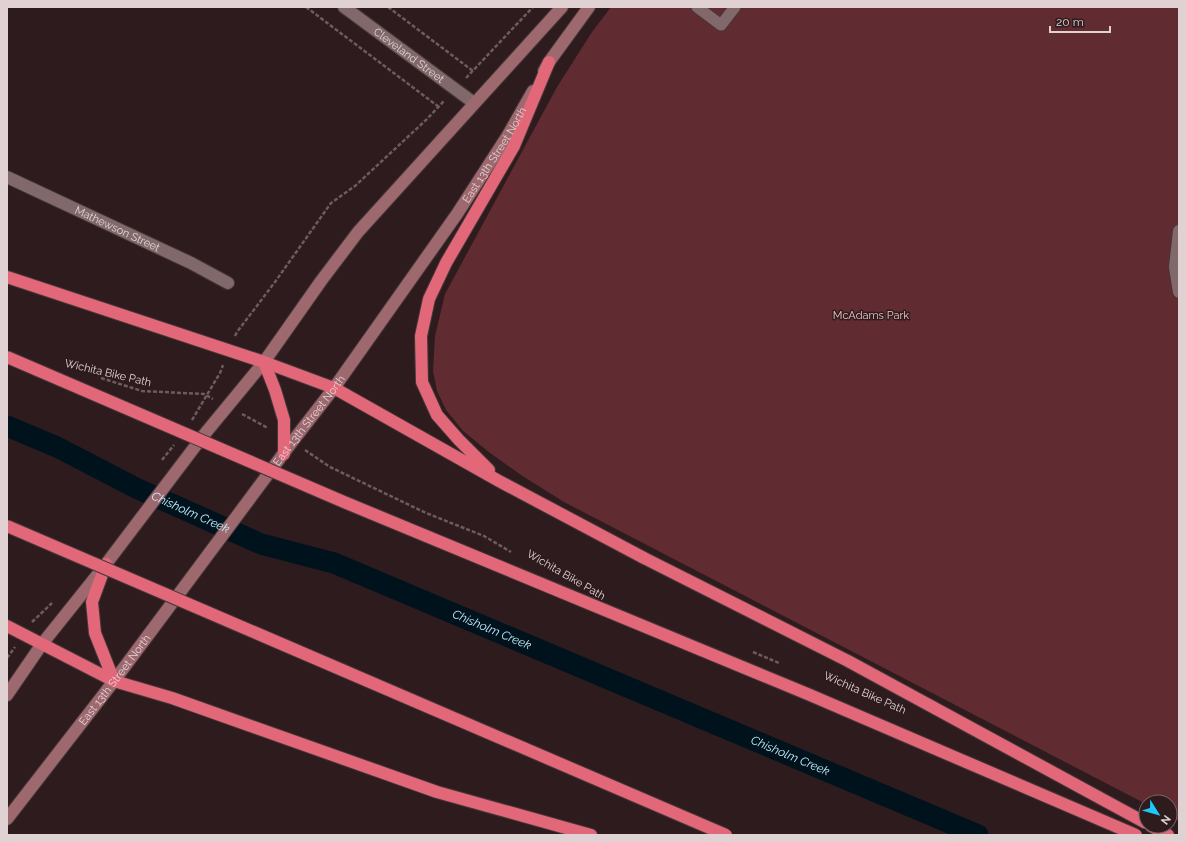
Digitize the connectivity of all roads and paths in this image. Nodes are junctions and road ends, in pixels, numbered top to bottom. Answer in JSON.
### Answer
{"nodes":[{"id":1,"x":306,"y":7,"type":"edge"},
{"id":2,"x":344,"y":7,"type":"edge"},
{"id":3,"x":388,"y":7,"type":"edge"},
{"id":4,"x":533,"y":7,"type":"edge"},
{"id":5,"x":562,"y":7,"type":"edge"},
{"id":6,"x":589,"y":7,"type":"edge"},
{"id":7,"x":697,"y":7,"type":"edge"},
{"id":8,"x":735,"y":7,"type":"edge"},
{"id":9,"x":549,"y":62,"type":"junction"},
{"id":10,"x":473,"y":71,"type":"junction"},
{"id":11,"x":455,"y":90,"type":"junction"},
{"id":12,"x":474,"y":103,"type":"junction"},
{"id":13,"x":439,"y":107,"type":"junction"},
{"id":14,"x":7,"y":177,"type":"edge"},
{"id":15,"x":1179,"y":231,"type":"edge"},
{"id":16,"x":7,"y":277,"type":"edge"},
{"id":17,"x":275,"y":282,"type":"dead end"},
{"id":18,"x":228,"y":283,"type":"dead end"},
{"id":19,"x":1179,"y":292,"type":"edge"},
{"id":20,"x":7,"y":357,"type":"edge"},
{"id":21,"x":264,"y":362,"type":"junction"},
{"id":22,"x":99,"y":378,"type":"dead end"},
{"id":23,"x":334,"y":388,"type":"junction"},
{"id":24,"x":228,"y":406,"type":"junction"},
{"id":25,"x":288,"y":440,"type":"junction"},
{"id":26,"x":284,"y":454,"type":"joint"},
{"id":27,"x":499,"y":481,"type":"junction"},
{"id":28,"x":7,"y":526,"type":"edge"},
{"id":29,"x":518,"y":556,"type":"dead end"},
{"id":30,"x":106,"y":564,"type":"junction"},
{"id":31,"x":54,"y":602,"type":"dead end"},
{"id":32,"x":7,"y":626,"type":"edge"},
{"id":33,"x":24,"y":634,"type":"junction"},
{"id":34,"x":42,"y":644,"type":"junction"},
{"id":35,"x":746,"y":650,"type":"dead end"},
{"id":36,"x":7,"y":658,"type":"edge"},
{"id":37,"x":782,"y":664,"type":"dead end"},
{"id":38,"x":114,"y":681,"type":"junction"},
{"id":39,"x":7,"y":695,"type":"edge"},
{"id":40,"x":7,"y":819,"type":"edge"},
{"id":41,"x":1138,"y":819,"type":"edge"},
{"id":42,"x":591,"y":835,"type":"edge"},
{"id":43,"x":726,"y":835,"type":"edge"},
{"id":44,"x":1136,"y":835,"type":"edge"}],
"edges":[{"from":1,"to":13,"type":"path"},
{"from":2,"to":11,"type":"street","name":"Cleveland Street"},
{"from":3,"to":10,"type":"path"},
{"from":4,"to":10,"type":"path"},
{"from":5,"to":12,"type":"main road"},
{"from":6,"to":9,"type":"main road","name":"East 13th Street North"},
{"from":7,"to":8,"type":"lane"},
{"from":9,"to":23,"type":"main road","name":"East 13th Street North"},
{"from":9,"to":27,"type":"highway"},
{"from":10,"to":11,"type":"path"},
{"from":11,"to":12,"type":"street","name":"Cleveland Street"},
{"from":11,"to":13,"type":"path"},
{"from":12,"to":21,"type":"main road"},
{"from":13,"to":17,"type":"path"},
{"from":14,"to":18,"type":"street","name":"Mathewson Street"},
{"from":15,"to":19,"type":"street"},
{"from":16,"to":21,"type":"highway"},
{"from":20,"to":44,"type":"highway","bridge":true},
{"from":21,"to":23,"type":"highway"},
{"from":21,"to":24,"type":"main road"},
{"from":21,"to":25,"type":"highway"},
{"from":22,"to":24,"type":"path","name":"Wichita Bike Path"},
{"from":23,"to":25,"type":"main road","name":"East 13th Street North"},
{"from":23,"to":27,"type":"highway"},
{"from":24,"to":25,"type":"path","name":"Wichita Bike Path"},
{"from":24,"to":30,"type":"main road"},
{"from":25,"to":26,"type":"highway"},
{"from":25,"to":29,"type":"path","name":"Wichita Bike Path"},
{"from":26,"to":38,"type":"main road","name":"East 13th Street North"},
{"from":27,"to":41,"type":"highway","bridge":true},
{"from":28,"to":43,"type":"highway","bridge":true},
{"from":30,"to":34,"type":"main road"},
{"from":30,"to":38,"type":"highway"},
{"from":31,"to":33,"type":"path"},
{"from":32,"to":33,"type":"highway"},
{"from":33,"to":34,"type":"highway"},
{"from":33,"to":36,"type":"path"},
{"from":34,"to":38,"type":"highway"},
{"from":34,"to":39,"type":"main road"},
{"from":35,"to":37,"type":"path"},
{"from":38,"to":40,"type":"main road","name":"East 13th Street North"},
{"from":38,"to":42,"type":"highway"}]}
